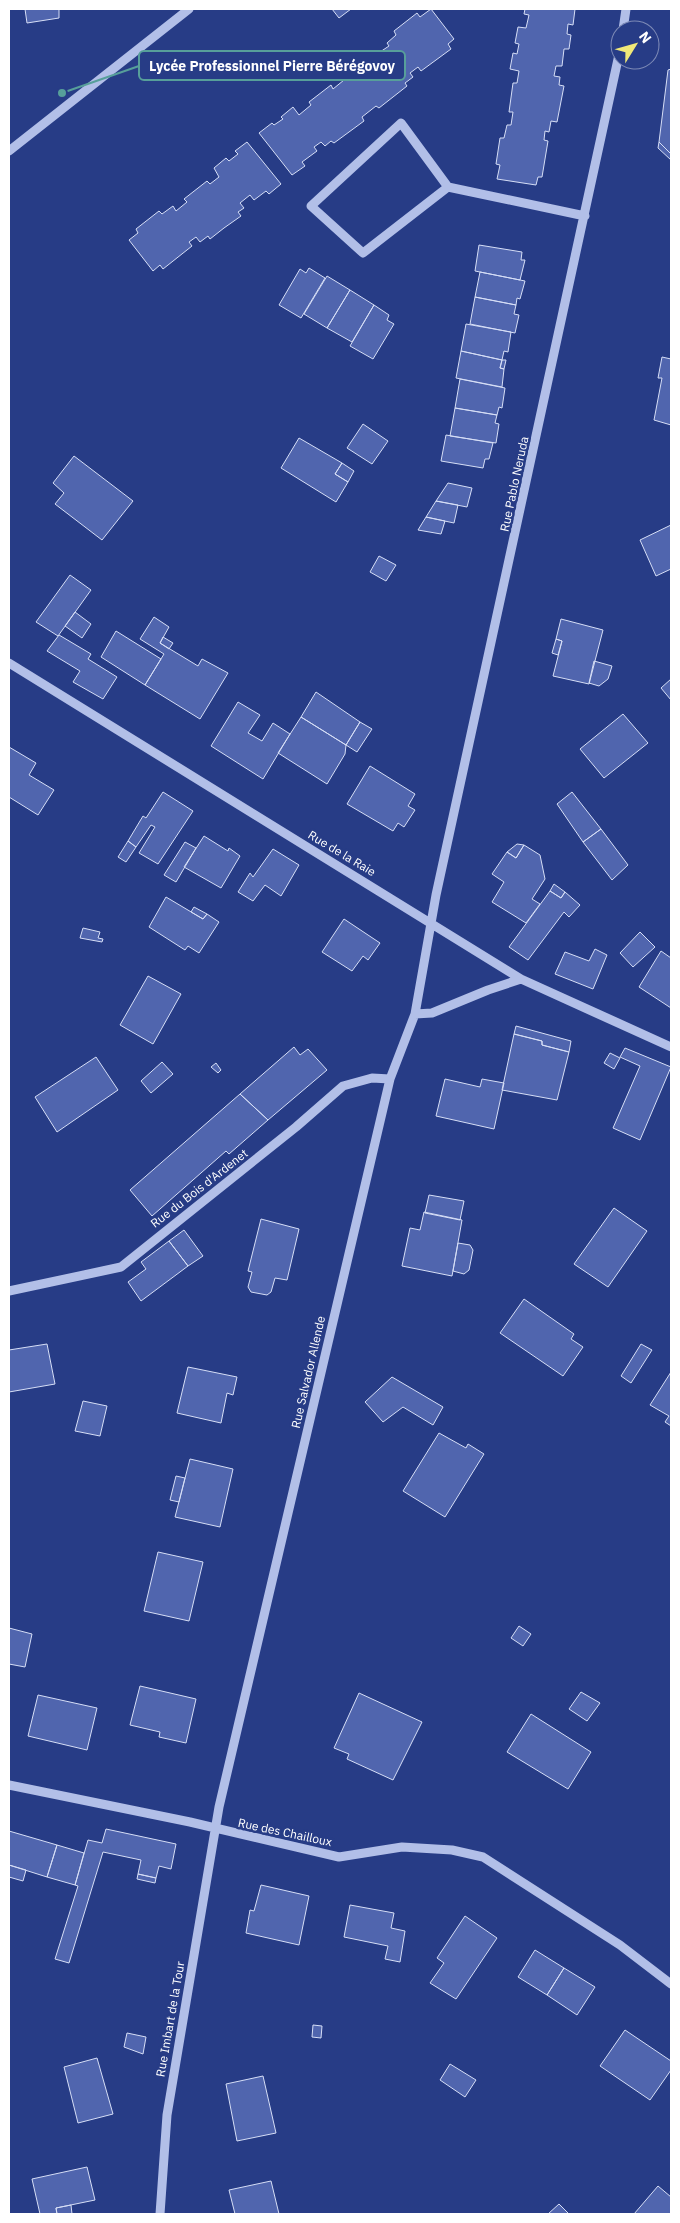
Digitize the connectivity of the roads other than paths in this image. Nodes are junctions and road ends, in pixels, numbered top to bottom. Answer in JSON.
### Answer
{"nodes":[{"id":1,"x":189,"y":9,"type":"edge"},
{"id":2,"x":616,"y":70,"type":"edge"},
{"id":3,"x":9,"y":150,"type":"edge"},
{"id":4,"x":448,"y":187,"type":"junction"},
{"id":5,"x":585,"y":216,"type":"junction"},
{"id":6,"x":9,"y":663,"type":"edge"},
{"id":7,"x":432,"y":922,"type":"junction"},
{"id":8,"x":521,"y":979,"type":"junction"},
{"id":9,"x":414,"y":1014,"type":"junction"},
{"id":10,"x":671,"y":1047,"type":"edge"},
{"id":11,"x":390,"y":1080,"type":"junction"},
{"id":12,"x":9,"y":1291,"type":"edge"},
{"id":13,"x":9,"y":1785,"type":"edge"},
{"id":14,"x":215,"y":1829,"type":"junction"},
{"id":15,"x":671,"y":1984,"type":"edge"},
{"id":16,"x":160,"y":2214,"type":"edge"}],
"edges":[{"from":1,"to":3,"type":"street"},
{"from":2,"to":5,"type":"street","name":"Rue Pablo Neruda"},
{"from":4,"to":4,"type":"street"},
{"from":4,"to":5,"type":"street"},
{"from":5,"to":7,"type":"street","name":"Rue Pablo Neruda"},
{"from":6,"to":7,"type":"street","name":"Rue de la Raie"},
{"from":7,"to":8,"type":"street","name":"Rue de la Raie"},
{"from":7,"to":9,"type":"street","name":"Rue Salvador Allende"},
{"from":8,"to":9,"type":"street"},
{"from":8,"to":10,"type":"street","name":"Rue de la Raie"},
{"from":9,"to":11,"type":"street","name":"Rue Salvador Allende"},
{"from":11,"to":12,"type":"street","name":"Rue du Bois d'Ardenet"},
{"from":11,"to":14,"type":"street","name":"Rue Salvador Allende"},
{"from":13,"to":14,"type":"street","name":"Rue des Chailloux"},
{"from":14,"to":15,"type":"street","name":"Rue des Chailloux"},
{"from":14,"to":16,"type":"street","name":"Rue Imbart de la Tour"}]}
